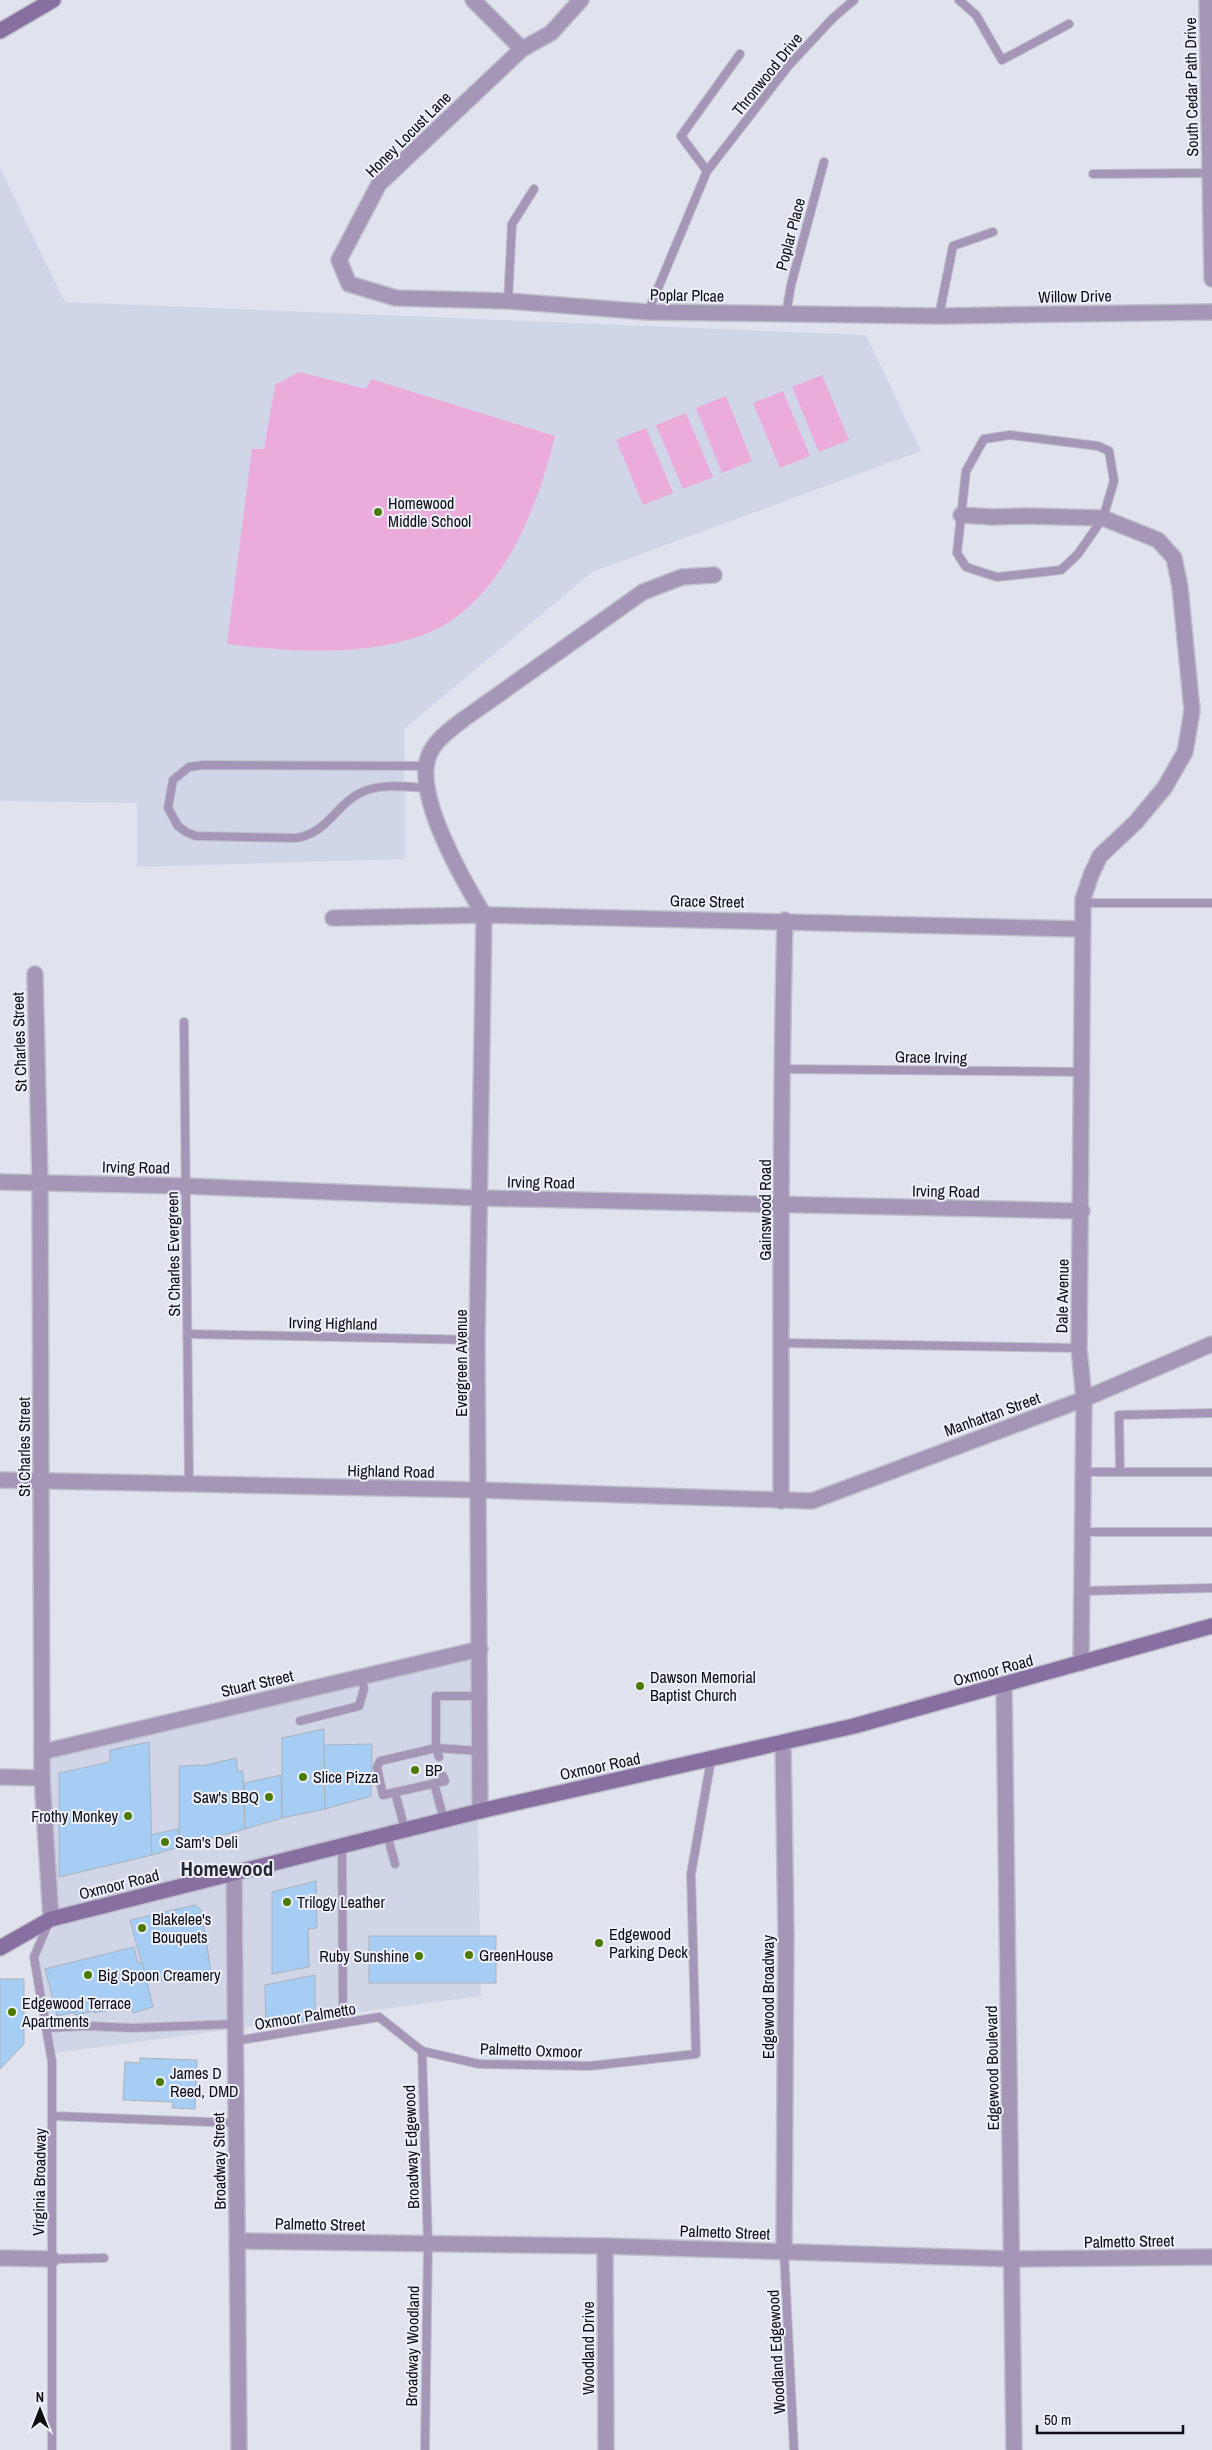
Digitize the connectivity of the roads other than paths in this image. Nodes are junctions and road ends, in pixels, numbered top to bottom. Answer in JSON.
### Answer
{"nodes":[{"id":1,"x":53,"y":0,"type":"edge"},
{"id":2,"x":473,"y":0,"type":"edge"},
{"id":3,"x":581,"y":0,"type":"edge"},
{"id":4,"x":854,"y":0,"type":"edge"},
{"id":5,"x":959,"y":0,"type":"edge"},
{"id":6,"x":1207,"y":0,"type":"edge"},
{"id":7,"x":1069,"y":24,"type":"dead end"},
{"id":8,"x":0,"y":32,"type":"edge"},
{"id":9,"x":522,"y":49,"type":"junction"},
{"id":10,"x":740,"y":54,"type":"dead end"},
{"id":11,"x":824,"y":162,"type":"dead end"},
{"id":12,"x":707,"y":171,"type":"junction"},
{"id":13,"x":1210,"y":173,"type":"junction"},
{"id":14,"x":1092,"y":174,"type":"dead end"},
{"id":15,"x":534,"y":189,"type":"dead end"},
{"id":16,"x":993,"y":232,"type":"dead end"},
{"id":17,"x":340,"y":260,"type":"joint"},
{"id":18,"x":1212,"y":279,"type":"edge"},
{"id":19,"x":508,"y":301,"type":"junction"},
{"id":20,"x":648,"y":312,"type":"junction"},
{"id":21,"x":1212,"y":312,"type":"edge"},
{"id":22,"x":786,"y":314,"type":"junction"},
{"id":23,"x":939,"y":316,"type":"junction"},
{"id":24,"x":961,"y":514,"type":"junction"},
{"id":25,"x":1103,"y":518,"type":"junction"},
{"id":26,"x":714,"y":575,"type":"dead end"},
{"id":27,"x":427,"y":766,"type":"junction"},
{"id":28,"x":428,"y":788,"type":"junction"},
{"id":29,"x":1083,"y":903,"type":"junction"},
{"id":30,"x":1212,"y":903,"type":"edge"},
{"id":31,"x":484,"y":915,"type":"junction"},
{"id":32,"x":333,"y":918,"type":"dead end"},
{"id":33,"x":785,"y":920,"type":"junction"},
{"id":34,"x":1081,"y":929,"type":"junction"},
{"id":35,"x":35,"y":974,"type":"dead end"},
{"id":36,"x":184,"y":1022,"type":"dead end"},
{"id":37,"x":782,"y":1069,"type":"junction"},
{"id":38,"x":1080,"y":1072,"type":"junction"},
{"id":39,"x":0,"y":1182,"type":"edge"},
{"id":40,"x":40,"y":1182,"type":"junction"},
{"id":41,"x":185,"y":1186,"type":"junction"},
{"id":42,"x":480,"y":1198,"type":"junction"},
{"id":43,"x":783,"y":1205,"type":"junction"},
{"id":44,"x":1082,"y":1211,"type":"junction"},
{"id":45,"x":189,"y":1334,"type":"junction"},
{"id":46,"x":477,"y":1340,"type":"junction"},
{"id":47,"x":781,"y":1343,"type":"junction"},
{"id":48,"x":1212,"y":1344,"type":"edge"},
{"id":49,"x":1079,"y":1348,"type":"junction"},
{"id":50,"x":1084,"y":1399,"type":"junction"},
{"id":51,"x":1212,"y":1413,"type":"edge"},
{"id":52,"x":1083,"y":1472,"type":"junction"},
{"id":53,"x":1120,"y":1472,"type":"junction"},
{"id":54,"x":1212,"y":1472,"type":"edge"},
{"id":55,"x":0,"y":1480,"type":"edge"},
{"id":56,"x":41,"y":1481,"type":"junction"},
{"id":57,"x":189,"y":1485,"type":"junction"},
{"id":58,"x":478,"y":1490,"type":"junction"},
{"id":59,"x":781,"y":1501,"type":"junction"},
{"id":60,"x":1082,"y":1532,"type":"junction"},
{"id":61,"x":1212,"y":1532,"type":"edge"},
{"id":62,"x":1212,"y":1588,"type":"edge"},
{"id":63,"x":1082,"y":1591,"type":"junction"},
{"id":64,"x":1212,"y":1626,"type":"edge"},
{"id":65,"x":480,"y":1649,"type":"junction"},
{"id":66,"x":1081,"y":1663,"type":"junction"},
{"id":67,"x":362,"y":1676,"type":"junction"},
{"id":68,"x":1004,"y":1685,"type":"junction"},
{"id":69,"x":480,"y":1696,"type":"junction"},
{"id":70,"x":300,"y":1721,"type":"dead end"},
{"id":71,"x":783,"y":1743,"type":"junction"},
{"id":72,"x":436,"y":1748,"type":"junction"},
{"id":73,"x":480,"y":1751,"type":"junction"},
{"id":74,"x":42,"y":1752,"type":"junction"},
{"id":75,"x":398,"y":1757,"type":"junction"},
{"id":76,"x":438,"y":1757,"type":"dead end"},
{"id":77,"x":711,"y":1760,"type":"junction"},
{"id":78,"x":401,"y":1766,"type":"dead end"},
{"id":79,"x":443,"y":1776,"type":"dead end"},
{"id":80,"x":0,"y":1777,"type":"edge"},
{"id":81,"x":42,"y":1778,"type":"junction"},
{"id":82,"x":434,"y":1783,"type":"junction"},
{"id":83,"x":395,"y":1792,"type":"junction"},
{"id":84,"x":480,"y":1811,"type":"junction"},
{"id":85,"x":444,"y":1820,"type":"junction"},
{"id":86,"x":405,"y":1830,"type":"junction"},
{"id":87,"x":387,"y":1834,"type":"junction"},
{"id":88,"x":342,"y":1846,"type":"junction"},
{"id":89,"x":395,"y":1864,"type":"dead end"},
{"id":90,"x":234,"y":1872,"type":"junction"},
{"id":91,"x":51,"y":1919,"type":"junction"},
{"id":92,"x":0,"y":1948,"type":"edge"},
{"id":93,"x":379,"y":2017,"type":"joint"},
{"id":94,"x":343,"y":2023,"type":"junction"},
{"id":95,"x":235,"y":2024,"type":"junction"},
{"id":96,"x":46,"y":2028,"type":"junction"},
{"id":97,"x":235,"y":2041,"type":"junction"},
{"id":98,"x":422,"y":2051,"type":"junction"},
{"id":99,"x":53,"y":2116,"type":"junction"},
{"id":100,"x":236,"y":2123,"type":"junction"},
{"id":101,"x":237,"y":2241,"type":"junction"},
{"id":102,"x":428,"y":2243,"type":"junction"},
{"id":103,"x":606,"y":2246,"type":"junction"},
{"id":104,"x":784,"y":2252,"type":"junction"},
{"id":105,"x":0,"y":2258,"type":"edge"},
{"id":106,"x":104,"y":2258,"type":"dead end"},
{"id":107,"x":1212,"y":2258,"type":"edge"},
{"id":108,"x":52,"y":2259,"type":"junction"},
{"id":109,"x":1012,"y":2259,"type":"junction"},
{"id":110,"x":52,"y":2450,"type":"edge"},
{"id":111,"x":239,"y":2450,"type":"edge"},
{"id":112,"x":425,"y":2450,"type":"edge"},
{"id":113,"x":606,"y":2450,"type":"edge"},
{"id":114,"x":794,"y":2450,"type":"edge"},
{"id":115,"x":1014,"y":2450,"type":"edge"}],
"edges":[{"from":1,"to":8,"type":"main road"},
{"from":2,"to":9,"type":"street"},
{"from":3,"to":9,"type":"street","name":"Honey Locust Lane"},
{"from":4,"to":12,"type":"lane","name":"Thronwood Drive"},
{"from":5,"to":7,"type":"lane"},
{"from":6,"to":13,"type":"street","name":"South Cedar Path Drive"},
{"from":9,"to":17,"type":"street","name":"Honey Locust Lane"},
{"from":10,"to":12,"type":"lane","name":"Thronwood Drive"},
{"from":11,"to":22,"type":"lane","name":"Poplar Place"},
{"from":12,"to":20,"type":"lane","name":"Thronwood Drive"},
{"from":13,"to":14,"type":"lane","name":"South Cedar Path Drive"},
{"from":13,"to":18,"type":"street","name":"South Cedar Path Drive"},
{"from":15,"to":19,"type":"lane"},
{"from":16,"to":23,"type":"lane"},
{"from":17,"to":19,"type":"street","name":"Poplar Plcae"},
{"from":19,"to":20,"type":"street","name":"Poplar Plcae"},
{"from":20,"to":22,"type":"street","name":"Poplar Plcae"},
{"from":21,"to":23,"type":"street","name":"Willow Drive"},
{"from":22,"to":23,"type":"street","name":"Poplar Plcae"},
{"from":24,"to":25,"type":"street"},
{"from":24,"to":25,"type":"lane"},
{"from":24,"to":25,"type":"lane"},
{"from":25,"to":29,"type":"street","name":"Dale Avenue"},
{"from":26,"to":27,"type":"street"},
{"from":27,"to":28,"type":"street"},
{"from":27,"to":28,"type":"lane"},
{"from":28,"to":31,"type":"street"},
{"from":29,"to":30,"type":"lane"},
{"from":29,"to":34,"type":"street","name":"Dale Avenue"},
{"from":31,"to":32,"type":"street","name":"Grace Street"},
{"from":31,"to":33,"type":"street","name":"Grace Street"},
{"from":31,"to":42,"type":"street","name":"Evergreen Avenue"},
{"from":33,"to":34,"type":"street","name":"Grace Street"},
{"from":33,"to":37,"type":"street","name":"Gainswood Road"},
{"from":34,"to":38,"type":"street","name":"Dale Avenue"},
{"from":35,"to":40,"type":"street","name":"St Charles Street"},
{"from":36,"to":41,"type":"lane","name":"St Charles Evergreen"},
{"from":37,"to":38,"type":"lane","name":"Grace Irving"},
{"from":37,"to":43,"type":"street","name":"Gainswood Road"},
{"from":38,"to":44,"type":"street","name":"Dale Avenue"},
{"from":39,"to":40,"type":"street","name":"Irving Road"},
{"from":40,"to":41,"type":"street","name":"Irving Road"},
{"from":40,"to":56,"type":"street","name":"St Charles Street"},
{"from":41,"to":42,"type":"street","name":"Irving Road"},
{"from":41,"to":45,"type":"lane","name":"St Charles Evergreen"},
{"from":42,"to":43,"type":"street","name":"Irving Road"},
{"from":42,"to":46,"type":"street","name":"Evergreen Avenue"},
{"from":43,"to":44,"type":"street","name":"Irving Road"},
{"from":43,"to":47,"type":"street","name":"Gainswood Road"},
{"from":44,"to":49,"type":"street","name":"Dale Avenue"},
{"from":45,"to":46,"type":"lane","name":"Irving Highland"},
{"from":45,"to":57,"type":"lane","name":"St Charles Evergreen"},
{"from":46,"to":58,"type":"street","name":"Evergreen Avenue"},
{"from":47,"to":49,"type":"lane"},
{"from":47,"to":59,"type":"street","name":"Gainswood Road"},
{"from":48,"to":50,"type":"street","name":"Manhattan Street"},
{"from":49,"to":50,"type":"street","name":"Dale Avenue"},
{"from":50,"to":52,"type":"street","name":"Dale Avenue"},
{"from":50,"to":59,"type":"street","name":"Manhattan Street"},
{"from":51,"to":53,"type":"lane"},
{"from":52,"to":53,"type":"lane"},
{"from":52,"to":60,"type":"street","name":"Dale Avenue"},
{"from":53,"to":54,"type":"lane"},
{"from":55,"to":56,"type":"street","name":"Highland Road"},
{"from":56,"to":57,"type":"street","name":"Highland Road"},
{"from":56,"to":74,"type":"street","name":"St Charles Street"},
{"from":57,"to":58,"type":"street","name":"Highland Road"},
{"from":58,"to":59,"type":"street","name":"Highland Road"},
{"from":58,"to":65,"type":"street","name":"Evergreen Avenue"},
{"from":60,"to":61,"type":"lane"},
{"from":60,"to":63,"type":"street","name":"Dale Avenue"},
{"from":62,"to":63,"type":"lane"},
{"from":63,"to":66,"type":"street","name":"Dale Avenue"},
{"from":64,"to":66,"type":"main road","name":"Oxmoor Road"},
{"from":65,"to":67,"type":"street","name":"Stuart Street"},
{"from":65,"to":69,"type":"street","name":"Evergreen Avenue"},
{"from":66,"to":68,"type":"main road","name":"Oxmoor Road"},
{"from":67,"to":70,"type":"lane"},
{"from":67,"to":74,"type":"street","name":"Stuart Street"},
{"from":68,"to":71,"type":"main road","name":"Oxmoor Road"},
{"from":68,"to":109,"type":"street","name":"Edgewood Boulevard"},
{"from":69,"to":72,"type":"lane"},
{"from":69,"to":73,"type":"street","name":"Evergreen Avenue"},
{"from":71,"to":77,"type":"main road","name":"Oxmoor Road"},
{"from":71,"to":104,"type":"street","name":"Edgewood Broadway"},
{"from":72,"to":73,"type":"lane"},
{"from":72,"to":75,"type":"lane"},
{"from":72,"to":76,"type":"lane"},
{"from":73,"to":84,"type":"street","name":"Evergreen Avenue"},
{"from":74,"to":81,"type":"street","name":"St Charles Street"},
{"from":75,"to":78,"type":"lane"},
{"from":75,"to":83,"type":"lane"},
{"from":77,"to":84,"type":"main road","name":"Oxmoor Road"},
{"from":77,"to":98,"type":"lane","name":"Palmetto Oxmoor"},
{"from":79,"to":82,"type":"lane"},
{"from":80,"to":81,"type":"street"},
{"from":81,"to":91,"type":"street","name":"St Charles Street"},
{"from":82,"to":83,"type":"lane"},
{"from":82,"to":85,"type":"lane"},
{"from":83,"to":86,"type":"lane"},
{"from":84,"to":85,"type":"main road","name":"Oxmoor Road"},
{"from":85,"to":86,"type":"main road","name":"Oxmoor Road"},
{"from":86,"to":87,"type":"main road","name":"Oxmoor Road"},
{"from":87,"to":88,"type":"main road","name":"Oxmoor Road"},
{"from":87,"to":89,"type":"lane"},
{"from":88,"to":90,"type":"main road","name":"Oxmoor Road"},
{"from":88,"to":94,"type":"lane"},
{"from":90,"to":91,"type":"main road","name":"Oxmoor Road"},
{"from":90,"to":95,"type":"street","name":"Broadway Street"},
{"from":91,"to":92,"type":"main road","name":"Oxmoor Road"},
{"from":91,"to":96,"type":"lane","name":"Virginia Broadway"},
{"from":93,"to":94,"type":"lane","name":"Oxmoor Palmetto"},
{"from":93,"to":98,"type":"lane","name":"Palmetto Oxmoor"},
{"from":94,"to":97,"type":"lane","name":"Oxmoor Palmetto"},
{"from":95,"to":96,"type":"lane"},
{"from":95,"to":97,"type":"street","name":"Broadway Street"},
{"from":96,"to":99,"type":"lane","name":"Virginia Broadway"},
{"from":97,"to":100,"type":"street","name":"Broadway Street"},
{"from":98,"to":102,"type":"lane","name":"Broadway Edgewood"},
{"from":99,"to":100,"type":"lane"},
{"from":99,"to":108,"type":"lane","name":"Virginia Broadway"},
{"from":100,"to":101,"type":"street","name":"Broadway Street"},
{"from":101,"to":102,"type":"street","name":"Palmetto Street"},
{"from":101,"to":111,"type":"street","name":"Broadway Street"},
{"from":102,"to":103,"type":"street","name":"Palmetto Street"},
{"from":102,"to":112,"type":"lane","name":"Broadway Woodland"},
{"from":103,"to":104,"type":"street","name":"Palmetto Street"},
{"from":103,"to":113,"type":"street","name":"Woodland Drive"},
{"from":104,"to":109,"type":"street","name":"Palmetto Street"},
{"from":104,"to":114,"type":"lane","name":"Woodland Edgewood"},
{"from":105,"to":108,"type":"street"},
{"from":106,"to":108,"type":"lane"},
{"from":107,"to":109,"type":"street","name":"Palmetto Street"},
{"from":108,"to":110,"type":"lane","name":"Virginia Broadway"},
{"from":109,"to":115,"type":"street","name":"Edgewood Boulevard"}]}
